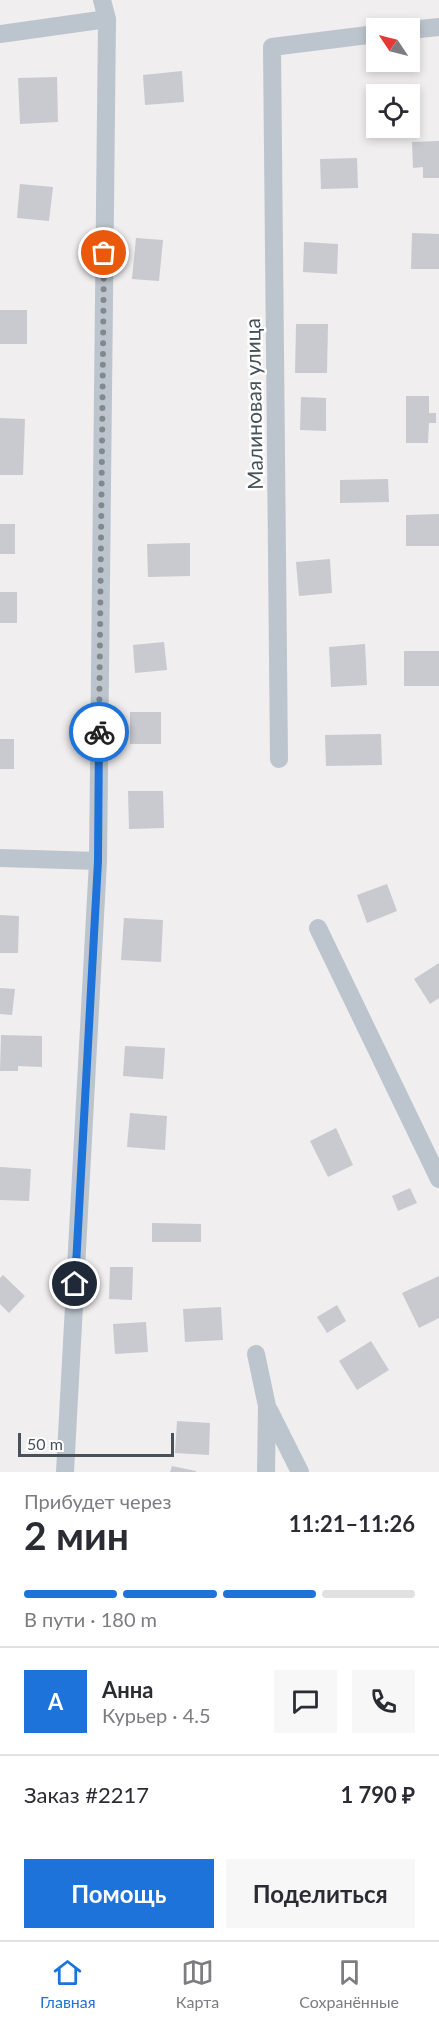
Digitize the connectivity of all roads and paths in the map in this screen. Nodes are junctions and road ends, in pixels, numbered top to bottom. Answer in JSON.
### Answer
{"nodes":[{"id":1,"x":102,"y":0,"type":"edge"},
{"id":2,"x":107,"y":20,"type":"junction"},
{"id":3,"x":439,"y":27,"type":"edge"},
{"id":4,"x":420,"y":29,"type":"edge"},
{"id":5,"x":0,"y":34,"type":"edge"},
{"id":6,"x":366,"y":35,"type":"edge"},
{"id":7,"x":279,"y":759,"type":"dead end"},
{"id":8,"x":0,"y":858,"type":"edge"},
{"id":9,"x":98,"y":861,"type":"junction"},
{"id":10,"x":318,"y":928,"type":"dead end"},
{"id":11,"x":439,"y":1179,"type":"edge"},
{"id":12,"x":256,"y":1354,"type":"dead end"},
{"id":13,"x":267,"y":1406,"type":"junction"},
{"id":14,"x":65,"y":1472,"type":"edge"},
{"id":15,"x":266,"y":1472,"type":"edge"},
{"id":16,"x":300,"y":1472,"type":"edge"}],
"edges":[{"from":1,"to":2,"type":"street"},
{"from":2,"to":5,"type":"street"},
{"from":2,"to":9,"type":"street"},
{"from":3,"to":4,"type":"street"},
{"from":6,"to":7,"type":"street","name":"Малиновая улица"},
{"from":8,"to":9,"type":"street"},
{"from":9,"to":14,"type":"street"},
{"from":10,"to":11,"type":"street"},
{"from":12,"to":13,"type":"street"},
{"from":13,"to":15,"type":"street"},
{"from":13,"to":16,"type":"street"}]}
